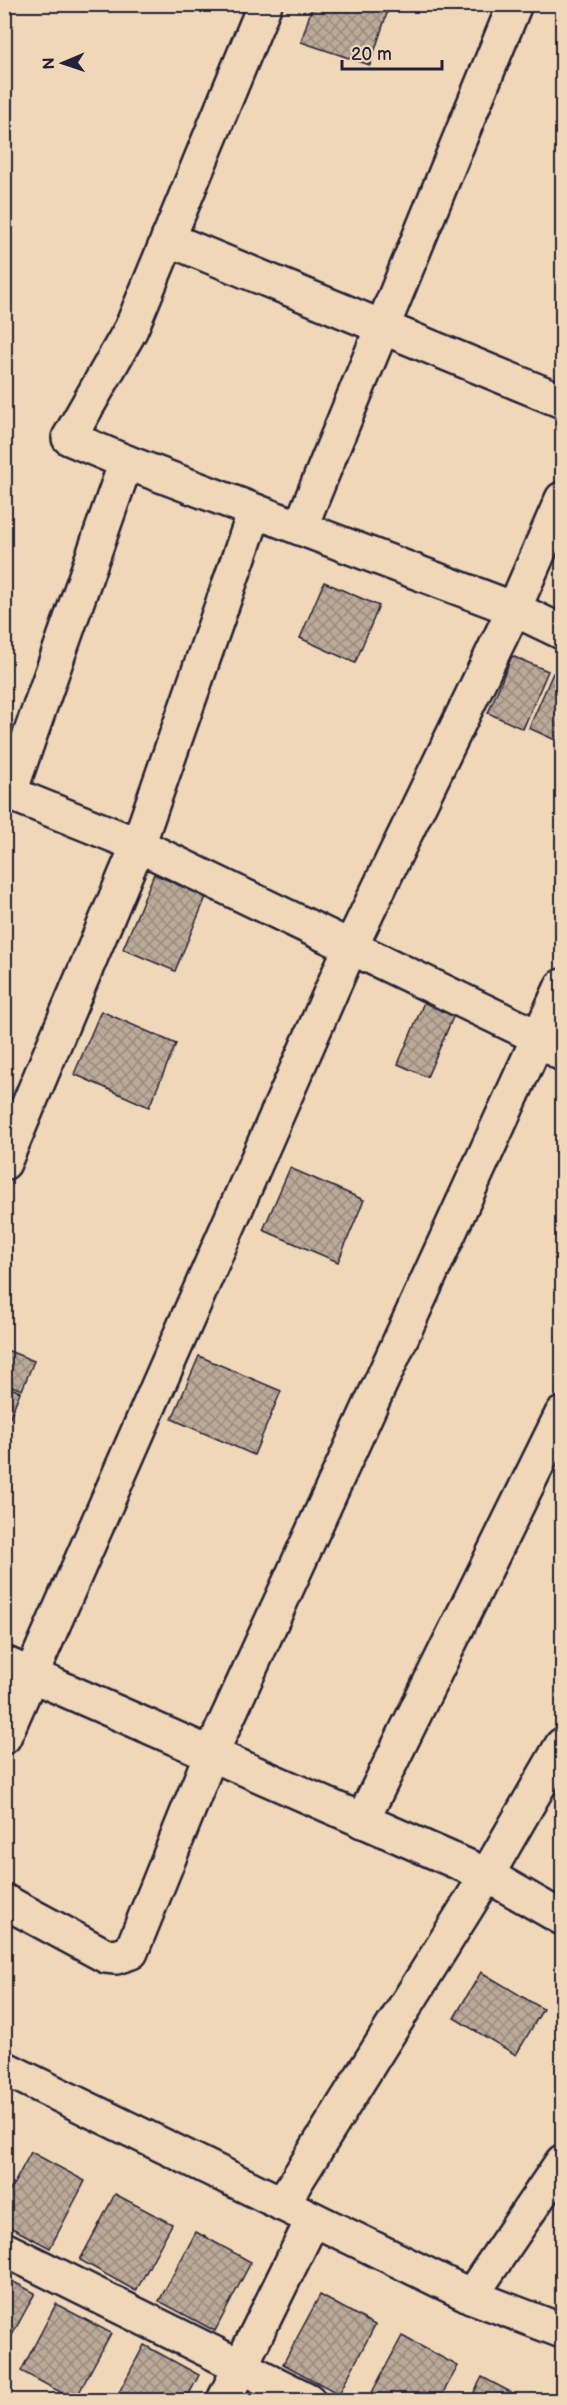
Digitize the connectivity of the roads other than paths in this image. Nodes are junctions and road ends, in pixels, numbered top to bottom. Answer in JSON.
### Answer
{"nodes":[{"id":1,"x":265,"y":4,"type":"edge"},
{"id":2,"x":515,"y":4,"type":"edge"},
{"id":3,"x":168,"y":239,"type":"junction"},
{"id":4,"x":382,"y":328,"type":"junction"},
{"id":5,"x":562,"y":400,"type":"edge"},
{"id":6,"x":126,"y":462,"type":"junction"},
{"id":7,"x":562,"y":499,"type":"edge"},
{"id":8,"x":255,"y":511,"type":"junction"},
{"id":9,"x":300,"y":528,"type":"junction"},
{"id":10,"x":514,"y":609,"type":"junction"},
{"id":11,"x":562,"y":632,"type":"edge"},
{"id":12,"x":7,"y":791,"type":"edge"},
{"id":13,"x":138,"y":845,"type":"junction"},
{"id":14,"x":351,"y":946,"type":"junction"},
{"id":15,"x":562,"y":986,"type":"edge"},
{"id":16,"x":550,"y":1046,"type":"edge"},
{"id":17,"x":4,"y":1163,"type":"edge"},
{"id":18,"x":562,"y":1414,"type":"edge"},
{"id":19,"x":554,"y":1452,"type":"edge"},
{"id":20,"x":18,"y":1668,"type":"edge"},
{"id":21,"x":4,"y":1737,"type":"edge"},
{"id":22,"x":562,"y":1745,"type":"edge"},
{"id":23,"x":211,"y":1754,"type":"junction"},
{"id":24,"x":362,"y":1821,"type":"junction"},
{"id":25,"x":487,"y":1875,"type":"junction"},
{"id":26,"x":4,"y":1901,"type":"edge"},
{"id":27,"x":562,"y":1918,"type":"edge"},
{"id":28,"x":4,"y":2068,"type":"edge"},
{"id":29,"x":562,"y":2162,"type":"edge"},
{"id":30,"x":282,"y":2204,"type":"junction"},
{"id":31,"x":314,"y":2219,"type":"junction"},
{"id":32,"x":4,"y":2249,"type":"edge"},
{"id":33,"x":471,"y":2296,"type":"junction"},
{"id":34,"x":562,"y":2331,"type":"edge"},
{"id":35,"x":240,"y":2366,"type":"junction"},
{"id":36,"x":224,"y":2400,"type":"edge"},
{"id":37,"x":308,"y":2400,"type":"edge"}],
"edges":[{"from":1,"to":3,"type":"street"},
{"from":2,"to":4,"type":"street"},
{"from":3,"to":4,"type":"street"},
{"from":3,"to":6,"type":"street"},
{"from":4,"to":5,"type":"street"},
{"from":4,"to":9,"type":"street"},
{"from":6,"to":8,"type":"street"},
{"from":6,"to":12,"type":"street"},
{"from":7,"to":10,"type":"street"},
{"from":8,"to":9,"type":"street"},
{"from":8,"to":13,"type":"street"},
{"from":9,"to":10,"type":"street"},
{"from":10,"to":11,"type":"street"},
{"from":10,"to":14,"type":"street"},
{"from":12,"to":13,"type":"street"},
{"from":13,"to":14,"type":"street"},
{"from":13,"to":17,"type":"street"},
{"from":14,"to":16,"type":"street"},
{"from":14,"to":20,"type":"street"},
{"from":15,"to":16,"type":"street"},
{"from":16,"to":23,"type":"street"},
{"from":18,"to":19,"type":"street"},
{"from":19,"to":24,"type":"street"},
{"from":20,"to":21,"type":"street"},
{"from":20,"to":23,"type":"street"},
{"from":22,"to":25,"type":"street"},
{"from":23,"to":24,"type":"street"},
{"from":23,"to":26,"type":"street"},
{"from":24,"to":25,"type":"street"},
{"from":25,"to":27,"type":"street"},
{"from":25,"to":30,"type":"street"},
{"from":28,"to":30,"type":"street"},
{"from":29,"to":33,"type":"street"},
{"from":30,"to":31,"type":"street"},
{"from":31,"to":33,"type":"street"},
{"from":31,"to":35,"type":"street"},
{"from":32,"to":35,"type":"street"},
{"from":33,"to":34,"type":"street"},
{"from":35,"to":36,"type":"street"},
{"from":35,"to":37,"type":"street"}]}
